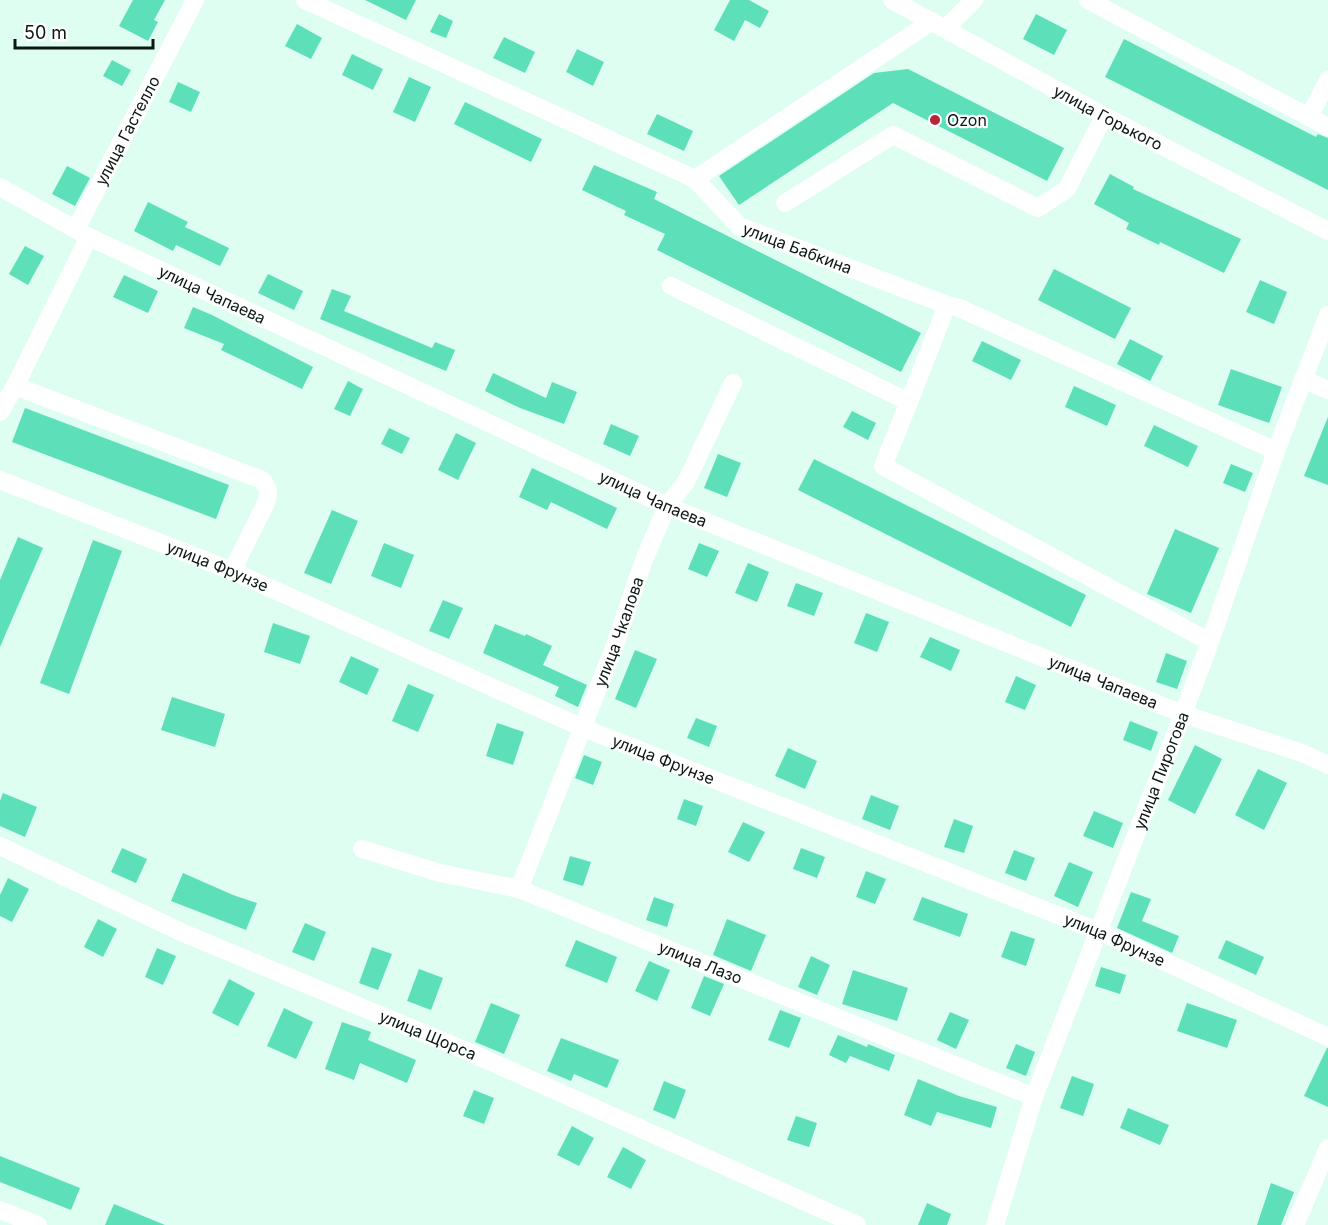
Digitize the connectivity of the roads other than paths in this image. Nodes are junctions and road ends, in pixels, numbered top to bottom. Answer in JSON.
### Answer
{"nodes":[{"id":1,"x":195,"y":0,"type":"edge"},
{"id":2,"x":305,"y":0,"type":"edge"},
{"id":3,"x":892,"y":0,"type":"edge"},
{"id":4,"x":973,"y":0,"type":"edge"},
{"id":5,"x":1098,"y":2,"type":"edge"},
{"id":6,"x":939,"y":24,"type":"junction"},
{"id":7,"x":1328,"y":80,"type":"edge"},
{"id":8,"x":1104,"y":116,"type":"junction"},
{"id":9,"x":1309,"y":117,"type":"junction"},
{"id":10,"x":1328,"y":127,"type":"edge"},
{"id":11,"x":695,"y":178,"type":"junction"},
{"id":12,"x":0,"y":187,"type":"edge"},
{"id":13,"x":785,"y":203,"type":"dead end"},
{"id":14,"x":1328,"y":231,"type":"edge"},
{"id":15,"x":83,"y":233,"type":"junction"},
{"id":16,"x":671,"y":286,"type":"dead end"},
{"id":17,"x":946,"y":305,"type":"junction"},
{"id":18,"x":1328,"y":315,"type":"edge"},
{"id":19,"x":1303,"y":379,"type":"junction"},
{"id":20,"x":733,"y":383,"type":"dead end"},
{"id":21,"x":15,"y":386,"type":"junction"},
{"id":22,"x":1328,"y":390,"type":"edge"},
{"id":23,"x":909,"y":402,"type":"junction"},
{"id":24,"x":0,"y":412,"type":"edge"},
{"id":25,"x":1276,"y":451,"type":"junction"},
{"id":26,"x":0,"y":480,"type":"edge"},
{"id":27,"x":667,"y":506,"type":"junction"},
{"id":28,"x":232,"y":571,"type":"junction"},
{"id":29,"x":1210,"y":642,"type":"junction"},
{"id":30,"x":1183,"y":714,"type":"junction"},
{"id":31,"x":581,"y":727,"type":"junction"},
{"id":32,"x":1328,"y":765,"type":"edge"},
{"id":33,"x":0,"y":846,"type":"edge"},
{"id":34,"x":362,"y":849,"type":"dead end"},
{"id":35,"x":519,"y":889,"type":"junction"},
{"id":36,"x":1098,"y":931,"type":"junction"},
{"id":37,"x":1328,"y":1037,"type":"edge"},
{"id":38,"x":1034,"y":1097,"type":"junction"},
{"id":39,"x":1328,"y":1148,"type":"edge"},
{"id":40,"x":0,"y":1210,"type":"edge"},
{"id":41,"x":38,"y":1225,"type":"edge"},
{"id":42,"x":857,"y":1225,"type":"edge"},
{"id":43,"x":995,"y":1225,"type":"edge"},
{"id":44,"x":1295,"y":1225,"type":"edge"}],
"edges":[{"from":1,"to":15,"type":"street","name":"улица Гастелло"},
{"from":2,"to":11,"type":"street","name":"улица Бабкина"},
{"from":3,"to":6,"type":"street","name":"улица Горького"},
{"from":4,"to":6,"type":"street"},
{"from":5,"to":9,"type":"street"},
{"from":6,"to":8,"type":"street","name":"улица Горького"},
{"from":6,"to":11,"type":"street"},
{"from":7,"to":9,"type":"street"},
{"from":8,"to":13,"type":"street"},
{"from":8,"to":14,"type":"street","name":"улица Горького"},
{"from":9,"to":10,"type":"street"},
{"from":11,"to":17,"type":"street","name":"улица Бабкина"},
{"from":12,"to":15,"type":"street","name":"улица Чапаева"},
{"from":15,"to":21,"type":"street","name":"улица Гастелло"},
{"from":15,"to":27,"type":"street","name":"улица Чапаева"},
{"from":16,"to":23,"type":"street"},
{"from":17,"to":23,"type":"street"},
{"from":17,"to":25,"type":"street","name":"улица Бабкина"},
{"from":18,"to":19,"type":"street","name":"улица Пирогова"},
{"from":19,"to":22,"type":"street"},
{"from":19,"to":25,"type":"street","name":"улица Пирогова"},
{"from":20,"to":27,"type":"street","name":"улица Чкалова"},
{"from":21,"to":24,"type":"street","name":"улица Гастелло"},
{"from":21,"to":28,"type":"street"},
{"from":23,"to":29,"type":"street"},
{"from":25,"to":29,"type":"street","name":"улица Пирогова"},
{"from":26,"to":28,"type":"street","name":"улица Фрунзе"},
{"from":27,"to":30,"type":"street","name":"улица Чапаева"},
{"from":27,"to":31,"type":"street","name":"улица Чкалова"},
{"from":28,"to":31,"type":"street","name":"улица Фрунзе"},
{"from":29,"to":30,"type":"street","name":"улица Пирогова"},
{"from":30,"to":32,"type":"street","name":"улица Чапаева"},
{"from":30,"to":36,"type":"street","name":"улица Пирогова"},
{"from":31,"to":35,"type":"street","name":"улица Чкалова"},
{"from":31,"to":36,"type":"street","name":"улица Фрунзе"},
{"from":33,"to":42,"type":"street","name":"улица Щорса"},
{"from":34,"to":35,"type":"street","name":"улица Лазо"},
{"from":35,"to":38,"type":"street","name":"улица Лазо"},
{"from":36,"to":37,"type":"street","name":"улица Фрунзе"},
{"from":36,"to":38,"type":"street","name":"улица Пирогова"},
{"from":38,"to":43,"type":"street","name":"улица Пирогова"},
{"from":39,"to":44,"type":"street"},
{"from":40,"to":41,"type":"street"}]}
